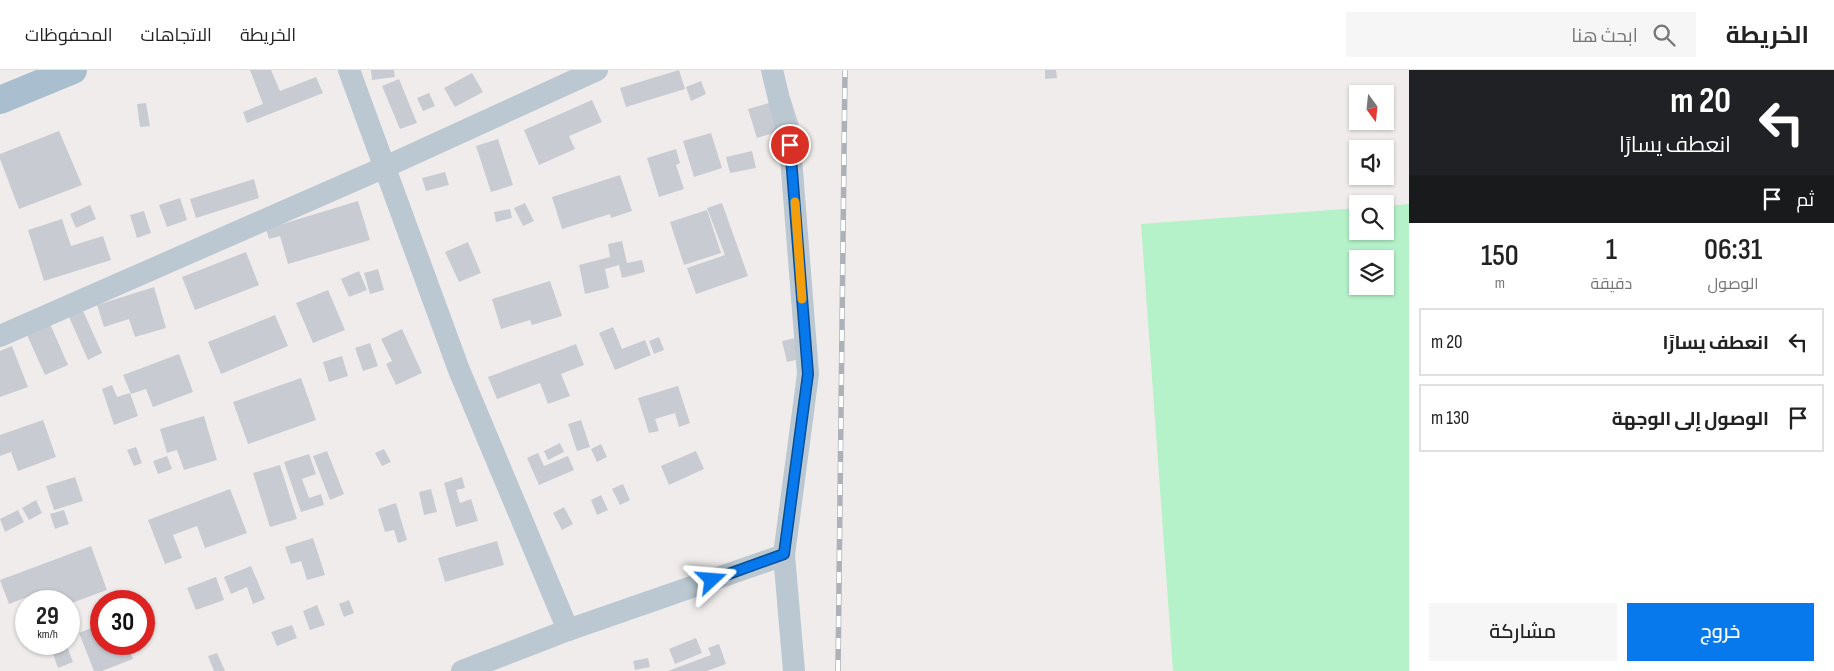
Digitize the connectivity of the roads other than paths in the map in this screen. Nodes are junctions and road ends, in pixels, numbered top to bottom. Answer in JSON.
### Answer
{"nodes":[{"id":1,"x":73,"y":70,"type":"edge"},
{"id":2,"x":349,"y":70,"type":"edge"},
{"id":3,"x":597,"y":70,"type":"edge"},
{"id":4,"x":772,"y":70,"type":"edge"},
{"id":5,"x":0,"y":100,"type":"edge"},
{"id":6,"x":384,"y":167,"type":"junction"},
{"id":7,"x":0,"y":318,"type":"edge"},
{"id":8,"x":30,"y":323,"type":"junction"},
{"id":9,"x":0,"y":336,"type":"edge"},
{"id":10,"x":784,"y":554,"type":"junction"},
{"id":11,"x":568,"y":630,"type":"junction"},
{"id":12,"x":462,"y":671,"type":"edge"},
{"id":13,"x":794,"y":671,"type":"edge"}],
"edges":[{"from":1,"to":5,"type":"main road"},
{"from":2,"to":6,"type":"street"},
{"from":3,"to":6,"type":"street"},
{"from":4,"to":10,"type":"street"},
{"from":6,"to":8,"type":"street"},
{"from":6,"to":11,"type":"street"},
{"from":7,"to":8,"type":"street"},
{"from":8,"to":9,"type":"street"},
{"from":10,"to":11,"type":"street"},
{"from":10,"to":13,"type":"street"},
{"from":11,"to":12,"type":"street"}]}
